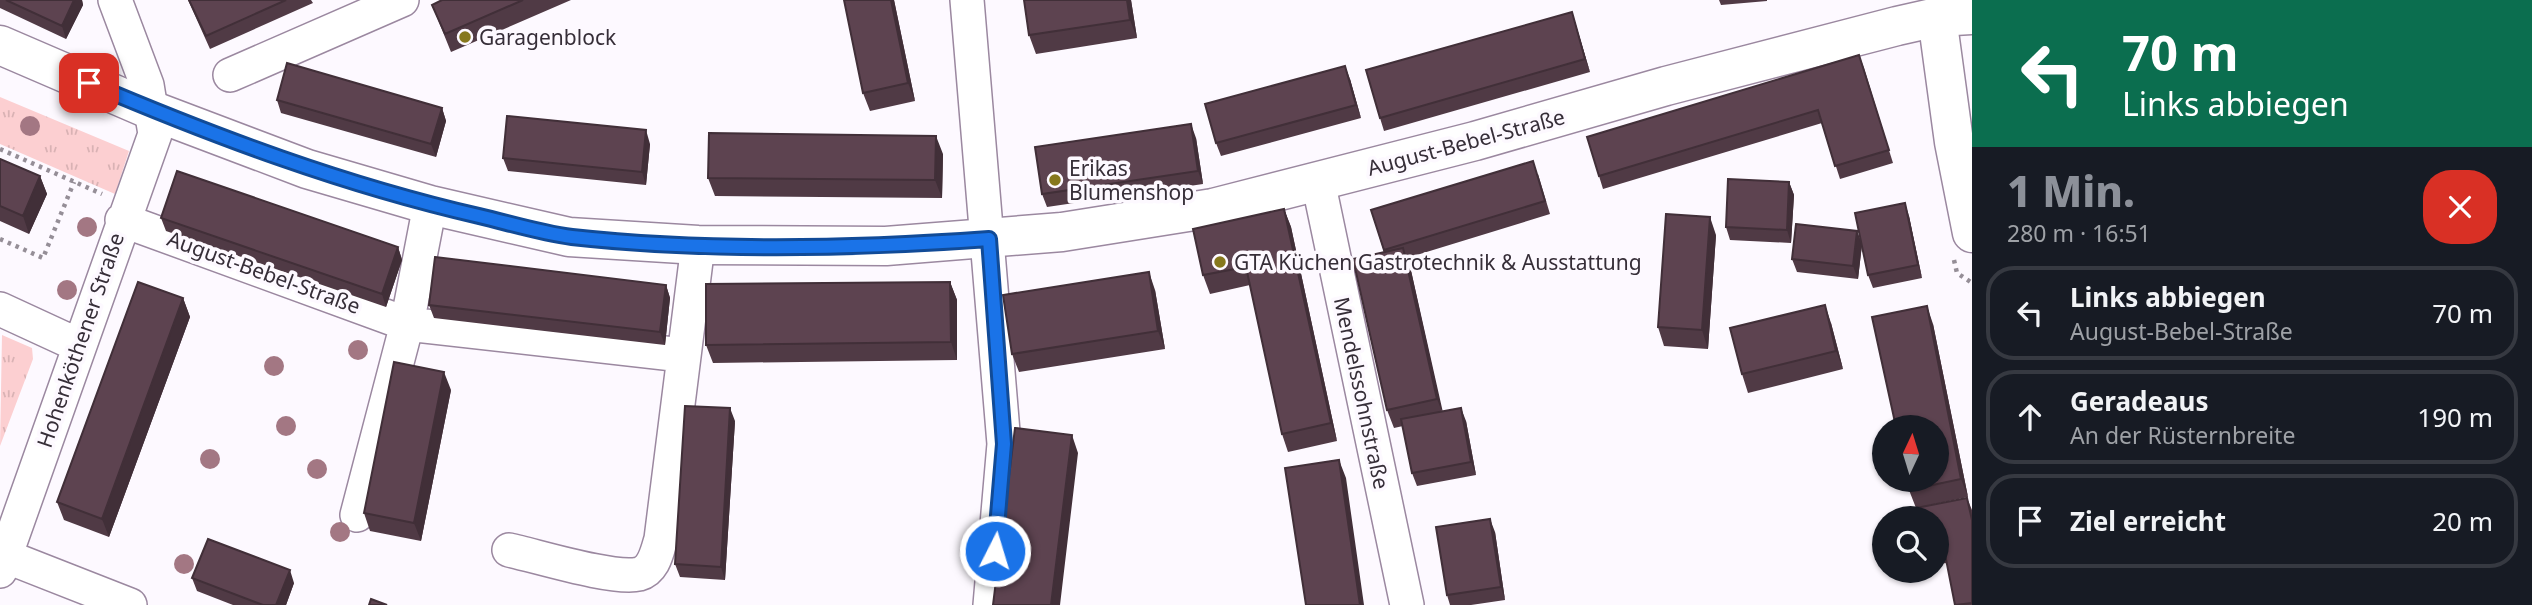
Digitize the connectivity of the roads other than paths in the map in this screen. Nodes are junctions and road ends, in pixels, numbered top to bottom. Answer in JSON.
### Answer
{"nodes":[{"id":1,"x":116,"y":0,"type":"edge"},
{"id":2,"x":402,"y":0,"type":"edge"},
{"id":3,"x":967,"y":0,"type":"edge"},
{"id":4,"x":1949,"y":11,"type":"edge"},
{"id":5,"x":0,"y":45,"type":"edge"},
{"id":6,"x":230,"y":75,"type":"dead end"},
{"id":7,"x":151,"y":110,"type":"junction"},
{"id":8,"x":1318,"y":181,"type":"junction"},
{"id":9,"x":430,"y":205,"type":"junction"},
{"id":10,"x":125,"y":213,"type":"junction"},
{"id":11,"x":1972,"y":233,"type":"edge"},
{"id":12,"x":989,"y":239,"type":"junction"},
{"id":13,"x":698,"y":245,"type":"junction"},
{"id":14,"x":0,"y":309,"type":"edge"},
{"id":15,"x":407,"y":324,"type":"junction"},
{"id":16,"x":78,"y":345,"type":"junction"},
{"id":17,"x":682,"y":355,"type":"junction"},
{"id":18,"x":357,"y":515,"type":"dead end"},
{"id":19,"x":509,"y":550,"type":"dead end"},
{"id":20,"x":3,"y":563,"type":"edge"},
{"id":21,"x":130,"y":605,"type":"edge"},
{"id":22,"x":990,"y":605,"type":"edge"},
{"id":23,"x":1407,"y":605,"type":"edge"}],
"edges":[{"from":1,"to":7,"type":"street","name":"Hohenköthener Straße"},
{"from":2,"to":6,"type":"street"},
{"from":3,"to":12,"type":"street"},
{"from":4,"to":8,"type":"main road","name":"August-Bebel-Straße"},
{"from":4,"to":11,"type":"main road"},
{"from":5,"to":7,"type":"main road","name":"August-Bebel-Straße"},
{"from":7,"to":9,"type":"main road","name":"August-Bebel-Straße"},
{"from":7,"to":10,"type":"street","name":"Hohenköthener Straße"},
{"from":8,"to":12,"type":"main road","name":"August-Bebel-Straße"},
{"from":8,"to":23,"type":"street","name":"Mendelssohnstraße"},
{"from":9,"to":13,"type":"main road","name":"August-Bebel-Straße"},
{"from":9,"to":15,"type":"street"},
{"from":10,"to":15,"type":"street","name":"August-Bebel-Straße"},
{"from":10,"to":16,"type":"street","name":"Hohenköthener Straße"},
{"from":12,"to":13,"type":"main road","name":"August-Bebel-Straße"},
{"from":12,"to":22,"type":"street"},
{"from":13,"to":17,"type":"street"},
{"from":14,"to":16,"type":"street"},
{"from":15,"to":17,"type":"street","name":"August-Bebel-Straße"},
{"from":15,"to":18,"type":"street"},
{"from":16,"to":20,"type":"street","name":"Hohenköthener Straße"},
{"from":17,"to":19,"type":"street"},
{"from":20,"to":21,"type":"street"}]}
